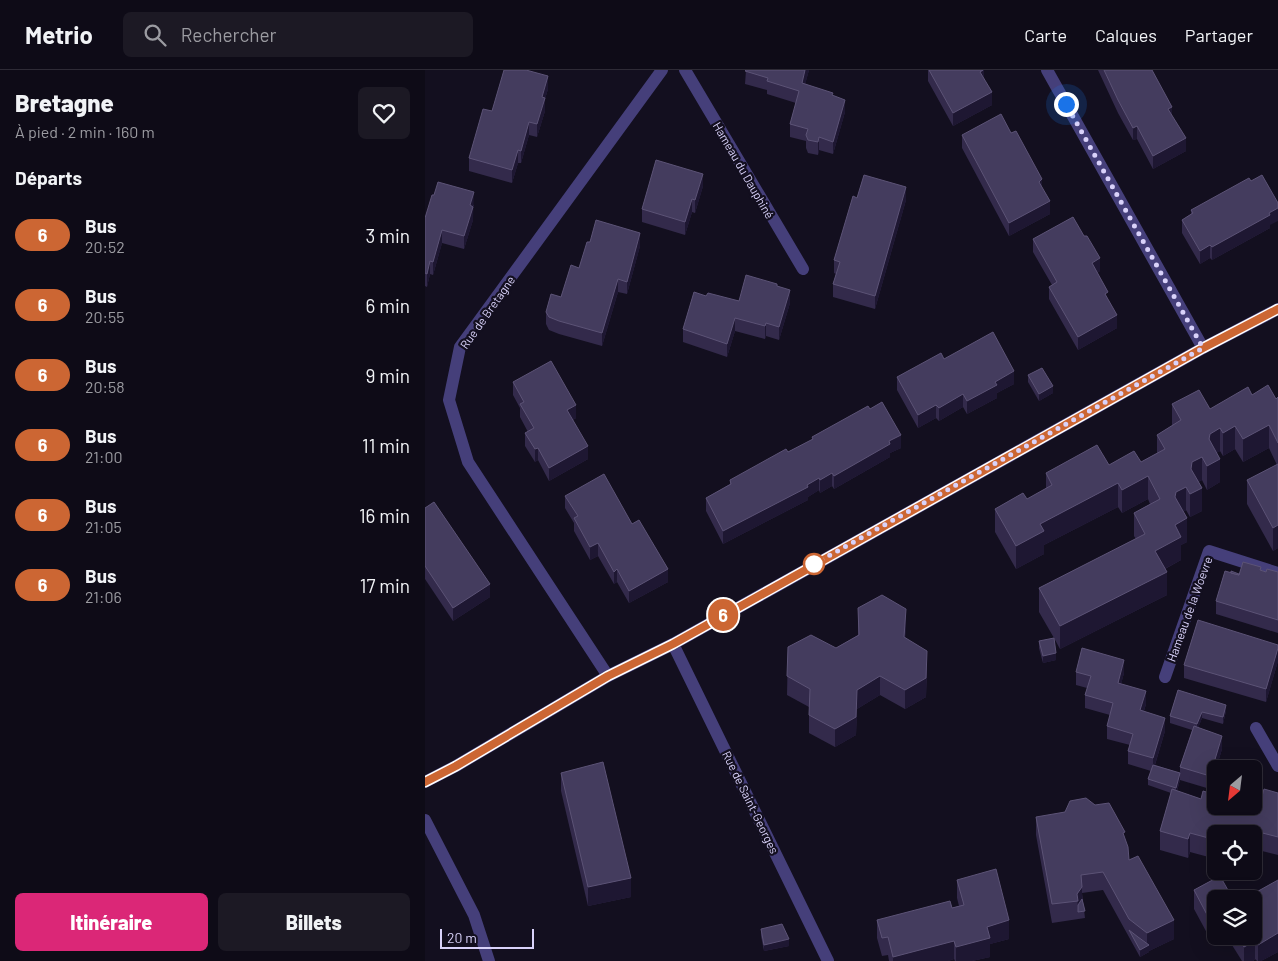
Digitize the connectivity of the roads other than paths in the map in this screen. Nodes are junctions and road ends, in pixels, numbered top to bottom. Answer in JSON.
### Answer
{"nodes":[{"id":1,"x":662,"y":70,"type":"edge"},
{"id":2,"x":685,"y":70,"type":"edge"},
{"id":3,"x":1047,"y":70,"type":"edge"},
{"id":4,"x":803,"y":269,"type":"dead end"},
{"id":5,"x":1278,"y":309,"type":"edge"},
{"id":6,"x":1203,"y":348,"type":"junction"},
{"id":7,"x":1278,"y":573,"type":"edge"},
{"id":8,"x":673,"y":644,"type":"junction"},
{"id":9,"x":608,"y":676,"type":"junction"},
{"id":10,"x":1165,"y":677,"type":"dead end"},
{"id":11,"x":1256,"y":728,"type":"dead end"},
{"id":12,"x":1278,"y":766,"type":"edge"},
{"id":13,"x":425,"y":782,"type":"edge"},
{"id":14,"x":425,"y":820,"type":"edge"},
{"id":15,"x":489,"y":961,"type":"edge"},
{"id":16,"x":828,"y":961,"type":"edge"}],
"edges":[{"from":1,"to":9,"type":"street","name":"Rue de Bretagne"},
{"from":2,"to":4,"type":"street","name":"Hameau du Dauphiné"},
{"from":3,"to":6,"type":"street"},
{"from":5,"to":6,"type":"street"},
{"from":6,"to":8,"type":"street"},
{"from":7,"to":10,"type":"street","name":"Hameau de la Woevre"},
{"from":8,"to":9,"type":"street"},
{"from":8,"to":16,"type":"street","name":"Rue de Saint-Georges"},
{"from":9,"to":13,"type":"street"},
{"from":11,"to":12,"type":"street"},
{"from":14,"to":15,"type":"street"}]}
